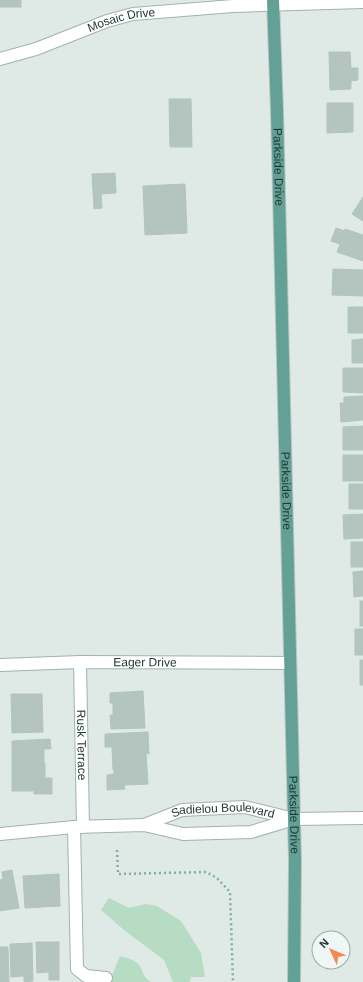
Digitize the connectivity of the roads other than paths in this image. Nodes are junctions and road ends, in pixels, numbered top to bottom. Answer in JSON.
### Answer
{"nodes":[{"id":1,"x":273,"y":2,"type":"edge"},
{"id":2,"x":363,"y":2,"type":"edge"},
{"id":3,"x":0,"y":60,"type":"edge"},
{"id":4,"x":80,"y":662,"type":"junction"},
{"id":5,"x":290,"y":663,"type":"junction"},
{"id":6,"x":0,"y":665,"type":"edge"},
{"id":7,"x":363,"y":818,"type":"edge"},
{"id":8,"x":294,"y":819,"type":"junction"},
{"id":9,"x":144,"y":825,"type":"junction"},
{"id":10,"x":78,"y":827,"type":"junction"},
{"id":11,"x":0,"y":834,"type":"edge"},
{"id":12,"x":106,"y":978,"type":"dead end"},
{"id":13,"x":294,"y":982,"type":"edge"}],
"edges":[{"from":1,"to":2,"type":"street","name":"Mosaic Drive"},
{"from":1,"to":3,"type":"street","name":"Mosaic Drive"},
{"from":1,"to":5,"type":"main road","name":"Parkside Drive"},
{"from":4,"to":5,"type":"street","name":"Eager Drive"},
{"from":4,"to":6,"type":"street","name":"Eager Drive"},
{"from":4,"to":10,"type":"street","name":"Rusk Terrace"},
{"from":5,"to":8,"type":"main road","name":"Parkside Drive"},
{"from":7,"to":8,"type":"street"},
{"from":8,"to":9,"type":"street","name":"Sadielou Boulevard"},
{"from":8,"to":9,"type":"street","name":"Sadielou Boulevard"},
{"from":8,"to":13,"type":"main road","name":"Parkside Drive"},
{"from":9,"to":10,"type":"street","name":"Sadielou Boulevard"},
{"from":10,"to":11,"type":"street","name":"Sadielou Boulevard"},
{"from":10,"to":12,"type":"street","name":"Rusk Terrace"}]}
